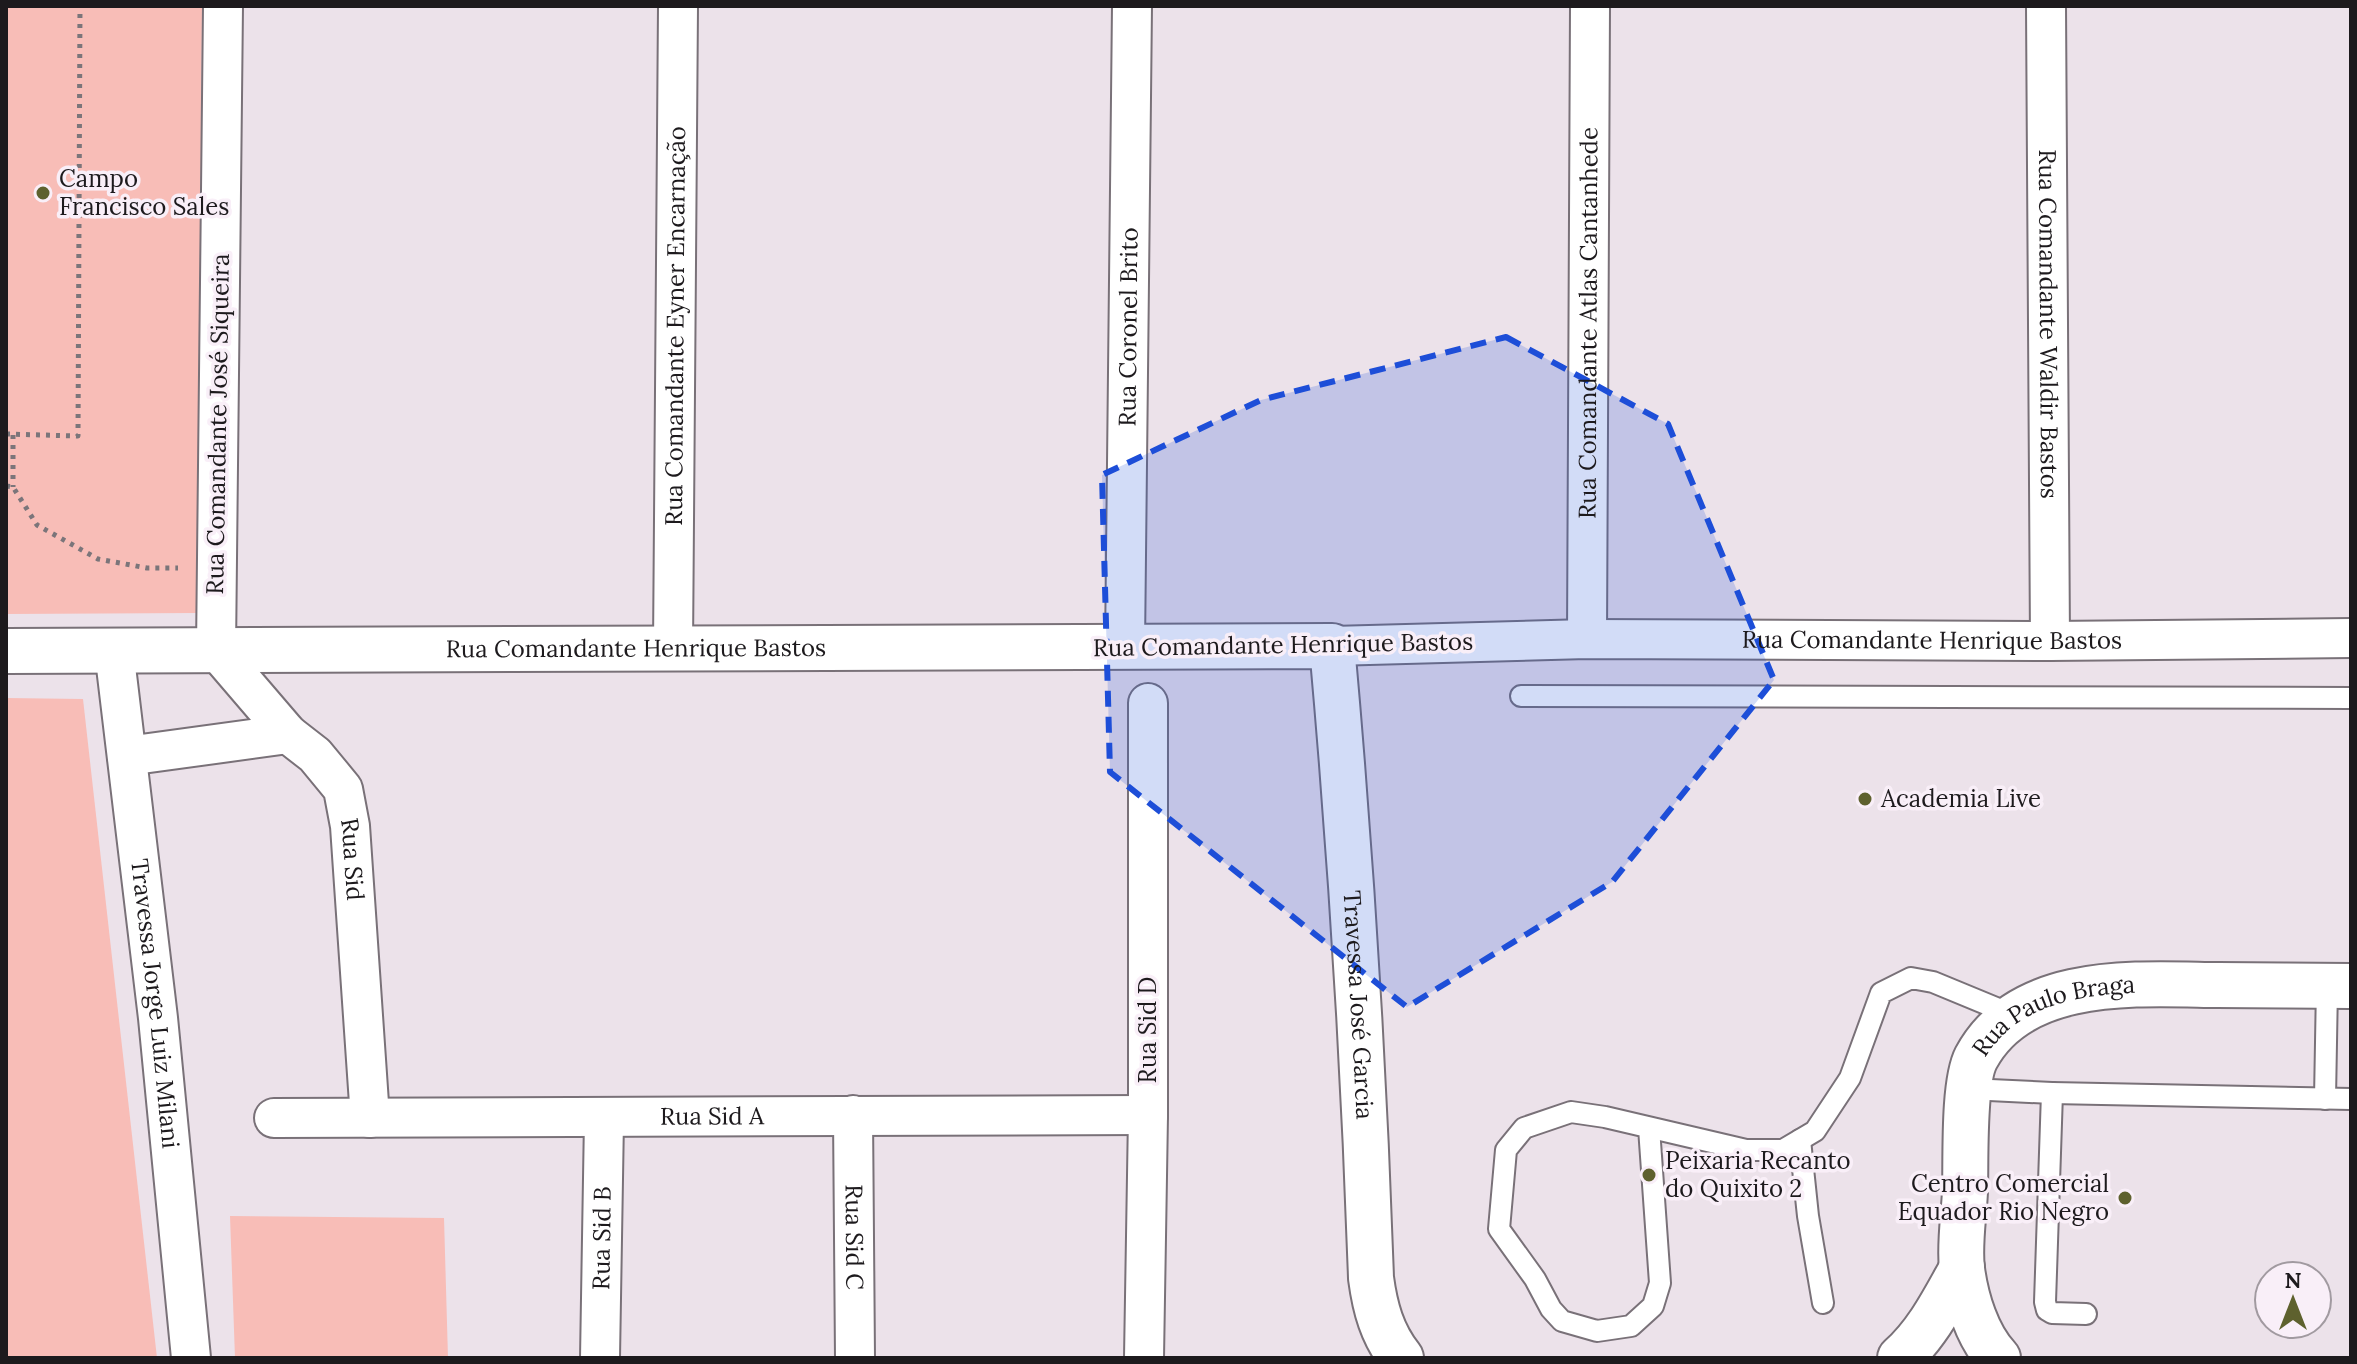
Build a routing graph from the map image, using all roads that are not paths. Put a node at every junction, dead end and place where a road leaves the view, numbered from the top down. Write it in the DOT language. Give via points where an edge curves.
graph roads {
  1 [pos="223,6"];
  2 [pos="678,6"];
  3 [pos="1132,6"];
  4 [pos="1590,6"];
  5 [pos="2046,6"];
  6 [pos="2351,638"];
  7 [pos="1587,639"];
  8 [pos="2050,641"];
  9 [pos="1332,646"];
  10 [pos="1125,647"];
  11 [pos="673,648"];
  12 [pos="114,650"];
  13 [pos="216,650"];
  14 [pos="6,651"];
  15 [pos="1521,696"];
  16 [pos="2351,698"];
  17 [pos="1148,703"];
  18 [pos="288,734"];
  19 [pos="127,756"];
  20 [pos="2339,986"];
  21 [pos="2013,1015"];
  22 [pos="1969,1089"];
  23 [pos="2052,1093"];
  24 [pos="2325,1099"];
  25 [pos="2351,1099"];
  26 [pos="853,1115"];
  27 [pos="1148,1115"];
  28 [pos="274,1118"];
  29 [pos="370,1118"];
  30 [pos="604,1119"];
  31 [pos="1649,1128"];
  32 [pos="1800,1140"];
  33 [pos="1962,1268"];
  34 [pos="1823,1303"];
  35 [pos="2086,1314"];
  36 [pos="191,1358"];
  37 [pos="600,1358"];
  38 [pos="855,1358"];
  39 [pos="1144,1358"];
  40 [pos="1401,1358"];
  41 [pos="1900,1358"];
  42 [pos="1998,1358"];
  1 -- 13 [label="street, Rua Comandante José Siqueira"];
  2 -- 11 [label="street, Rua Comandante Eyner Encarnação"];
  3 -- 10 [label="street, Rua Coronel Brito"];
  4 -- 7 [label="street, Rua Comandante Atlas Cantanhede"];
  5 -- 8 [label="street, Rua Comandante Waldir Bastos"];
  6 -- 8 [label="street, Rua Comandante Henrique Bastos"];
  7 -- 8 [label="street, Rua Comandante Henrique Bastos"];
  7 -- 9 [label="street, Rua Comandante Henrique Bastos"];
  9 -- 10 [label="street, Rua Comandante Henrique Bastos"];
  9 -- 40 [label="street, Travessa José Garcia" via="1359,995 1371,1278 1376,1314"];
  10 -- 11 [label="street, Rua Comandante Henrique Bastos"];
  11 -- 13 [label="street, Rua Comandante Henrique Bastos"];
  12 -- 13 [label="street, Rua Comandante Henrique Bastos"];
  12 -- 14 [label="street, Rua Comandante Henrique Bastos"];
  12 -- 19 [label="street, Travessa Jorge Luiz Milani"];
  13 -- 18 [label="street, Rua Sid"];
  15 -- 16 [label="lane"];
  17 -- 27 [label="street, Rua Sid D"];
  18 -- 19 [label="street"];
  18 -- 29 [label="street, Rua Sid" via="315,755 343,789"];
  19 -- 36 [label="street, Travessa Jorge Luiz Milani"];
  20 -- 21 [label="street, Rua Paulo Braga" via="2125,985 2058,996"];
  20 -- 24 [label="lane"];
  21 -- 22 [label="street, Rua Paulo Braga" via="1975,1059"];
  21 -- 32 [label="lane" via="1911,978 1881,993 1850,1078 1815,1131"];
  22 -- 23 [label="lane"];
  22 -- 33 [label="street, Rua Paulo Braga"];
  23 -- 24 [label="lane"];
  23 -- 35 [label="lane" via="2045,1302 2052,1313"];
  24 -- 25 [label="lane"];
  26 -- 27 [label="street, Rua Sid A"];
  26 -- 30 [label="street, Rua Sid A"];
  26 -- 38 [label="street, Rua Sid C"];
  27 -- 39 [label="street, Rua Sid D"];
  28 -- 29 [label="street, Rua Sid A"];
  29 -- 30 [label="street, Rua Sid A"];
  30 -- 37 [label="street, Rua Sid B"];
  31 -- 31 [label="lane" via="1571,1112 1524,1128 1506,1150 1499,1229 1562,1321 1597,1331 1631,1326 1653,1306 1660,1283"];
  31 -- 32 [label="lane" via="1746,1150 1783,1150"];
  32 -- 34 [label="lane"];
  33 -- 41 [label="street, Rua Paulo Braga" via="1931,1324"];
  33 -- 42 [label="street, Rua Paulo Braga" via="1974,1317"];
}
